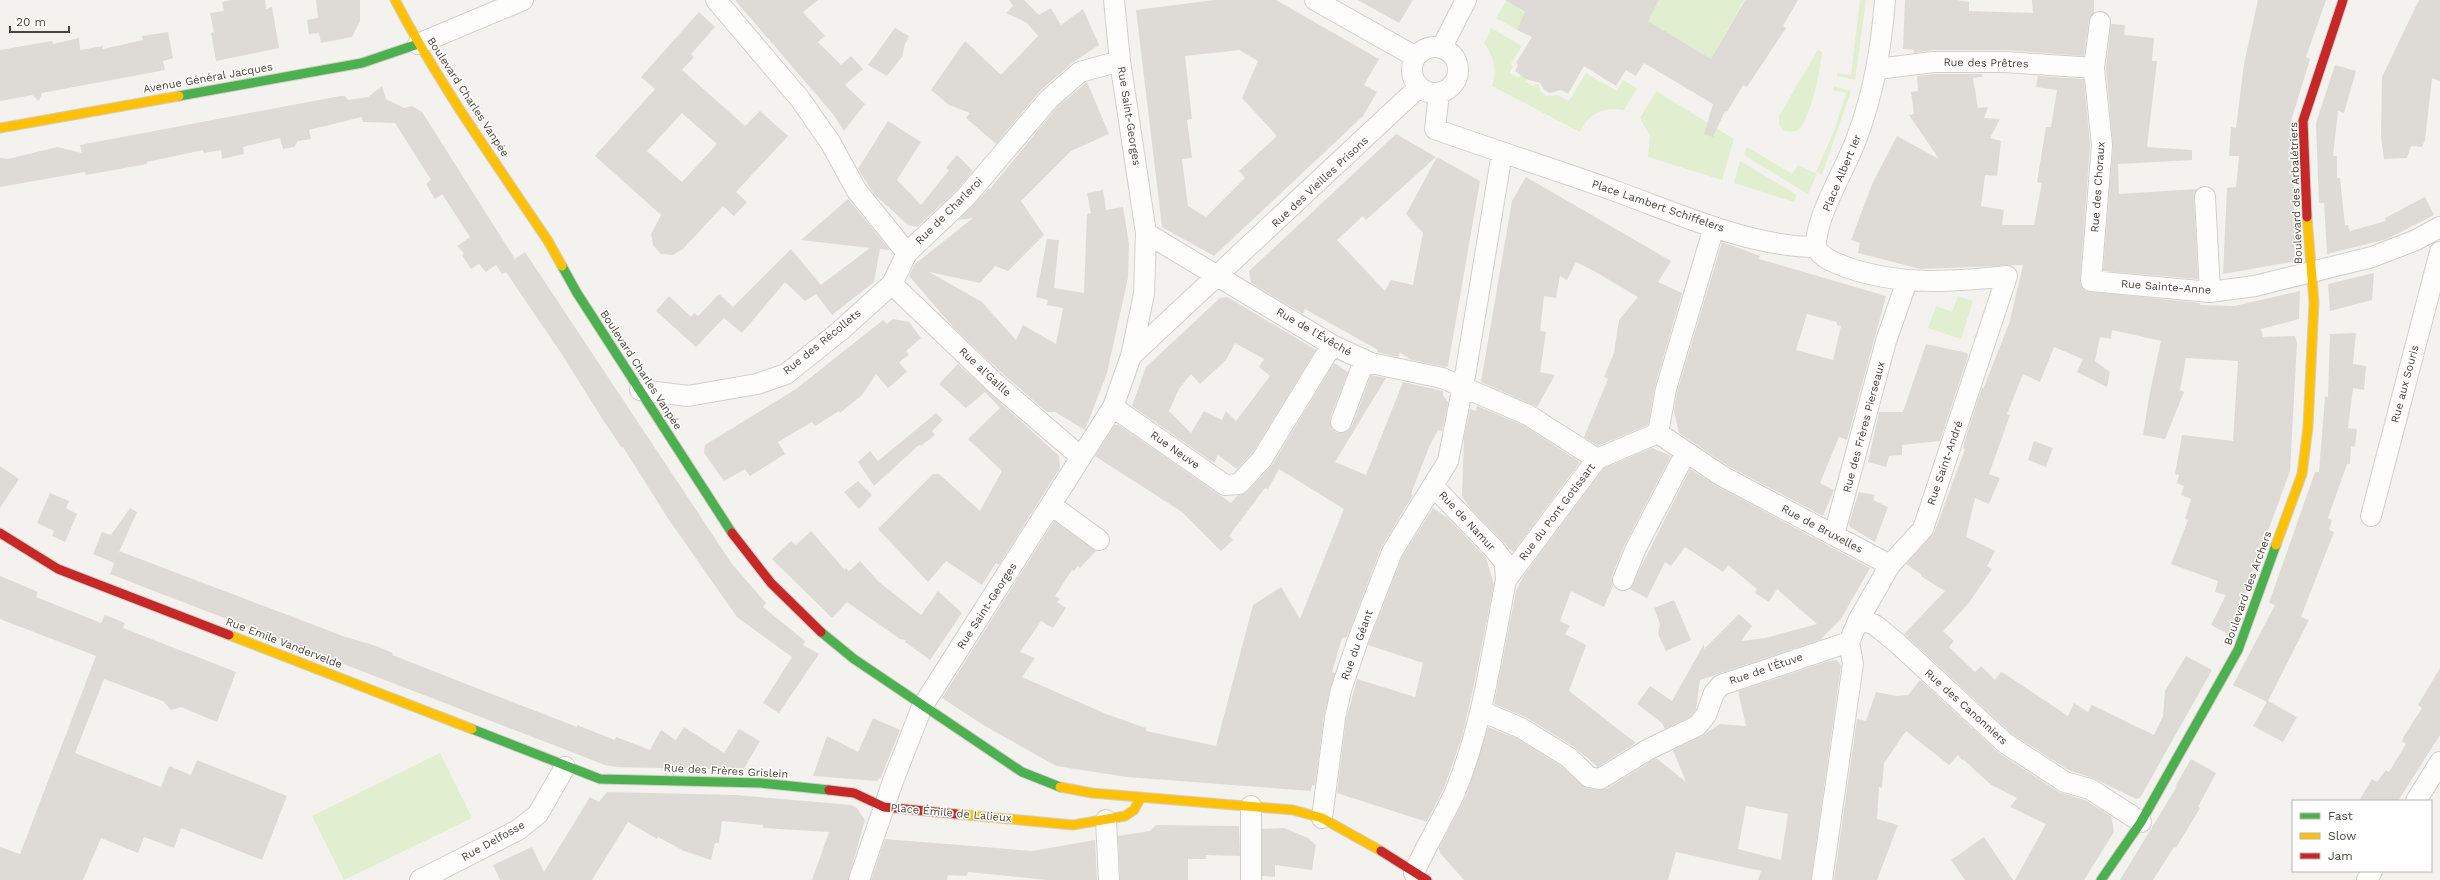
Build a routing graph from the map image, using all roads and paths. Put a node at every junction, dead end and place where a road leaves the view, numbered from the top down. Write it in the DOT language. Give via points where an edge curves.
graph roads {
  1 [pos="395,0"];
  2 [pos="523,0"];
  3 [pos="716,0"];
  4 [pos="1114,0"];
  5 [pos="1316,0"];
  6 [pos="1466,0"];
  7 [pos="1885,0"];
  8 [pos="2343,0"];
  9 [pos="2100,22"];
  10 [pos="418,44"];
  11 [pos="1442,47"];
  12 [pos="1416,57"];
  13 [pos="1120,61"];
  14 [pos="2094,68"];
  15 [pos="1878,69"];
  16 [pos="1419,87"];
  17 [pos="1439,92"];
  18 [pos="0,128"];
  19 [pos="1502,153"];
  20 [pos="2205,198"];
  21 [pos="1714,227"];
  22 [pos="2438,232"];
  23 [pos="1146,233"];
  24 [pos="1816,248"];
  25 [pos="2440,252"];
  26 [pos="907,253"];
  27 [pos="2310,271"];
  28 [pos="1218,275"];
  29 [pos="1907,281"];
  30 [pos="2092,281"];
  31 [pos="892,284"];
  32 [pos="2210,292"];
  33 [pos="1332,345"];
  34 [pos="1131,356"];
  35 [pos="1364,361"];
  36 [pos="1462,387"];
  37 [pos="640,390"];
  38 [pos="1113,407"];
  39 [pos="1341,422"];
  40 [pos="1658,432"];
  41 [pos="1686,452"];
  42 [pos="1081,457"];
  43 [pos="1597,459"];
  44 [pos="1433,486"];
  45 [pos="1051,505"];
  46 [pos="2371,516"];
  47 [pos="0,533"];
  48 [pos="1834,535"];
  49 [pos="1099,540"];
  50 [pos="1890,566"];
  51 [pos="1506,580"];
  52 [pos="1623,580"];
  53 [pos="1860,619"];
  54 [pos="1849,642"];
  55 [pos="922,707"];
  56 [pos="1481,711"];
  57 [pos="2440,762"];
  58 [pos="565,768"];
  59 [pos="1141,797"];
  60 [pos="2417,800"];
  61 [pos="1251,806"];
  62 [pos="884,807"];
  63 [pos="1322,818"];
  64 [pos="1106,820"];
  65 [pos="2141,822"];
  66 [pos="1417,878"];
  67 [pos="420,880"];
  68 [pos="859,880"];
  69 [pos="1109,880"];
  70 [pos="1251,880"];
  71 [pos="1822,880"];
  72 [pos="2101,880"];
  1 -- 10 [label="main road, Boulevard Charles Vanpée"];
  2 -- 10 [label="street"];
  3 -- 26 [label="street, Rue de Charleroi" via="800,99 830,142 857,191"];
  4 -- 13 [label="street, Rue Saint-Georges"];
  5 -- 12 [label="street"];
  6 -- 11 [label="street"];
  7 -- 15 [label="street, Place Albert Ier"];
  8 -- 27 [label="main road, Boulevard des Arbalétriers" via="2303,121"];
  9 -- 14 [label="street, Rue des Choraux"];
  10 -- 18 [label="main road, Avenue Général Jacques" via="362,63"];
  10 -- 37 [label="main road, Boulevard Charles Vanpée" via="544,235 577,293"];
  11 -- 12 [label="street" via="1427,48"];
  11 -- 17 [label="street" via="1454,56 1458,71 1452,85"];
  12 -- 16 [label="street" via="1412,72"];
  13 -- 23 [label="street, Rue Saint-Georges"];
  13 -- 26 [label="street, Rue de Charleroi" via="1080,72 1049,99 965,198"];
  14 -- 15 [label="street, Rue des Prêtres" via="2006,62 1933,62"];
  14 -- 30 [label="street, Rue des Choraux" via="2102,145"];
  15 -- 24 [label="street, Place Albert Ier" via="1856,142 1823,217"];
  16 -- 17 [label="street" via="1428,92"];
  16 -- 28 [label="street, Rue des Vieilles Prisons" via="1389,118"];
  17 -- 19 [label="street, Place Lambert Schiffelers" via="1435,129"];
  19 -- 21 [label="street, Place Lambert Schiffelers"];
  19 -- 36 [label="street, Rue de Namur"];
  20 -- 32 [label="street"];
  21 -- 24 [label="street, Place Lambert Schiffelers" via="1793,247"];
  21 -- 40 [label="street" via="1666,389"];
  22 -- 27 [label="street, Rue Sainte-Anne" via="2390,251 2343,265"];
  23 -- 28 [label="street"];
  23 -- 34 [label="street, Rue Saint-Georges" via="1144,294"];
  24 -- 29 [label="street" via="1826,259 1848,267 1876,277"];
  25 -- 46 [label="street, Rue aux Souris"];
  26 -- 31 [label="street, Rue des Récollets"];
  27 -- 32 [label="street, Rue Sainte-Anne" via="2255,286"];
  27 -- 65 [label="main road, Boulevard des Archers" via="2314,302 2308,427 2302,474 2238,650"];
  28 -- 33 [label="street, Rue de l'Évêché"];
  28 -- 34 [label="street, Rue Saint-Georges"];
  29 -- 48 [label="street, Rue des Frères Pierseaux"];
  29 -- 50 [label="street, Rue Saint-André" via="1957,282 2007,276 1923,529"];
  30 -- 32 [label="street, Rue Sainte-Anne"];
  31 -- 37 [label="street, Rue des Récollets" via="840,331 786,374 757,384 688,396"];
  31 -- 42 [label="street, Rue al'Gaille" via="996,384"];
  33 -- 35 [label="street, Rue de l'Évêché"];
  33 -- 38 [label="street, Rue Neuve" via="1262,459 1239,484 1226,485"];
  34 -- 38 [label="street, Rue Saint-Georges"];
  35 -- 36 [label="street, Rue de l'Évêché" via="1442,378"];
  35 -- 39 [label="street"];
  36 -- 43 [label="street, Rue de l'Évêché" via="1528,415"];
  36 -- 44 [label="street, Rue de Namur" via="1448,461"];
  37 -- 55 [label="main road, Boulevard Charles Vanpée" via="740,545 771,583 810,623 854,659"];
  38 -- 42 [label="street, Rue Saint-Georges"];
  40 -- 41 [label="street, Rue de Bruxelles"];
  40 -- 43 [label="street, Rue du Pont Gotissart"];
  41 -- 48 [label="street, Rue de Bruxelles" via="1722,476"];
  41 -- 52 [label="street" via="1636,548"];
  42 -- 45 [label="street, Rue Saint-Georges"];
  43 -- 51 [label="street, Rue du Pont Gotissart"];
  44 -- 51 [label="street, Rue de Namur" via="1496,550 1505,563"];
  44 -- 63 [label="street, Rue du Géant" via="1392,552 1359,636 1341,690 1335,718"];
  45 -- 49 [label="street"];
  45 -- 55 [label="street, Rue Saint-Georges"];
  47 -- 58 [label="main road, Rue Emile Vandervelde" via="44,561 84,579 444,718"];
  48 -- 50 [label="street, Rue de Bruxelles"];
  50 -- 53 [label="street"];
  51 -- 56 [label="street, Rue de Namur"];
  53 -- 54 [label="street"];
  53 -- 65 [label="street, Rue des Canonniers" via="1875,625 2005,743 2065,782 2090,789"];
  54 -- 56 [label="street, Rue de l'Étuve" via="1721,685 1714,693 1706,716 1697,726 1649,749 1600,779 1589,777 1568,758 1521,728"];
  54 -- 71 [label="street" via="1852,664"];
  55 -- 59 [label="main road" via="1022,772 1057,787"];
  55 -- 62 [label="street, Place Émile de Lalieux"];
  56 -- 66 [label="street, Rue de Namur" via="1454,792"];
  57 -- 60 [label="street"];
  58 -- 62 [label="main road, Rue des Frères Grislein" via="600,779 761,783 854,793"];
  58 -- 67 [label="street, Rue Delfosse" via="538,814 518,830"];
  59 -- 61 [label="main road"];
  59 -- 64 [label="main road, Place Émile de Lalieux" via="1134,810 1125,816"];
  61 -- 63 [label="main road" via="1293,810"];
  61 -- 70 [label="street"];
  62 -- 64 [label="main road, Place Émile de Lalieux" via="1073,825"];
  62 -- 68 [label="street"];
  63 -- 66 [label="main road" via="1386,854"];
  64 -- 69 [label="street"];
  65 -- 72 [label="main road, Boulevard des Archers"];
}
